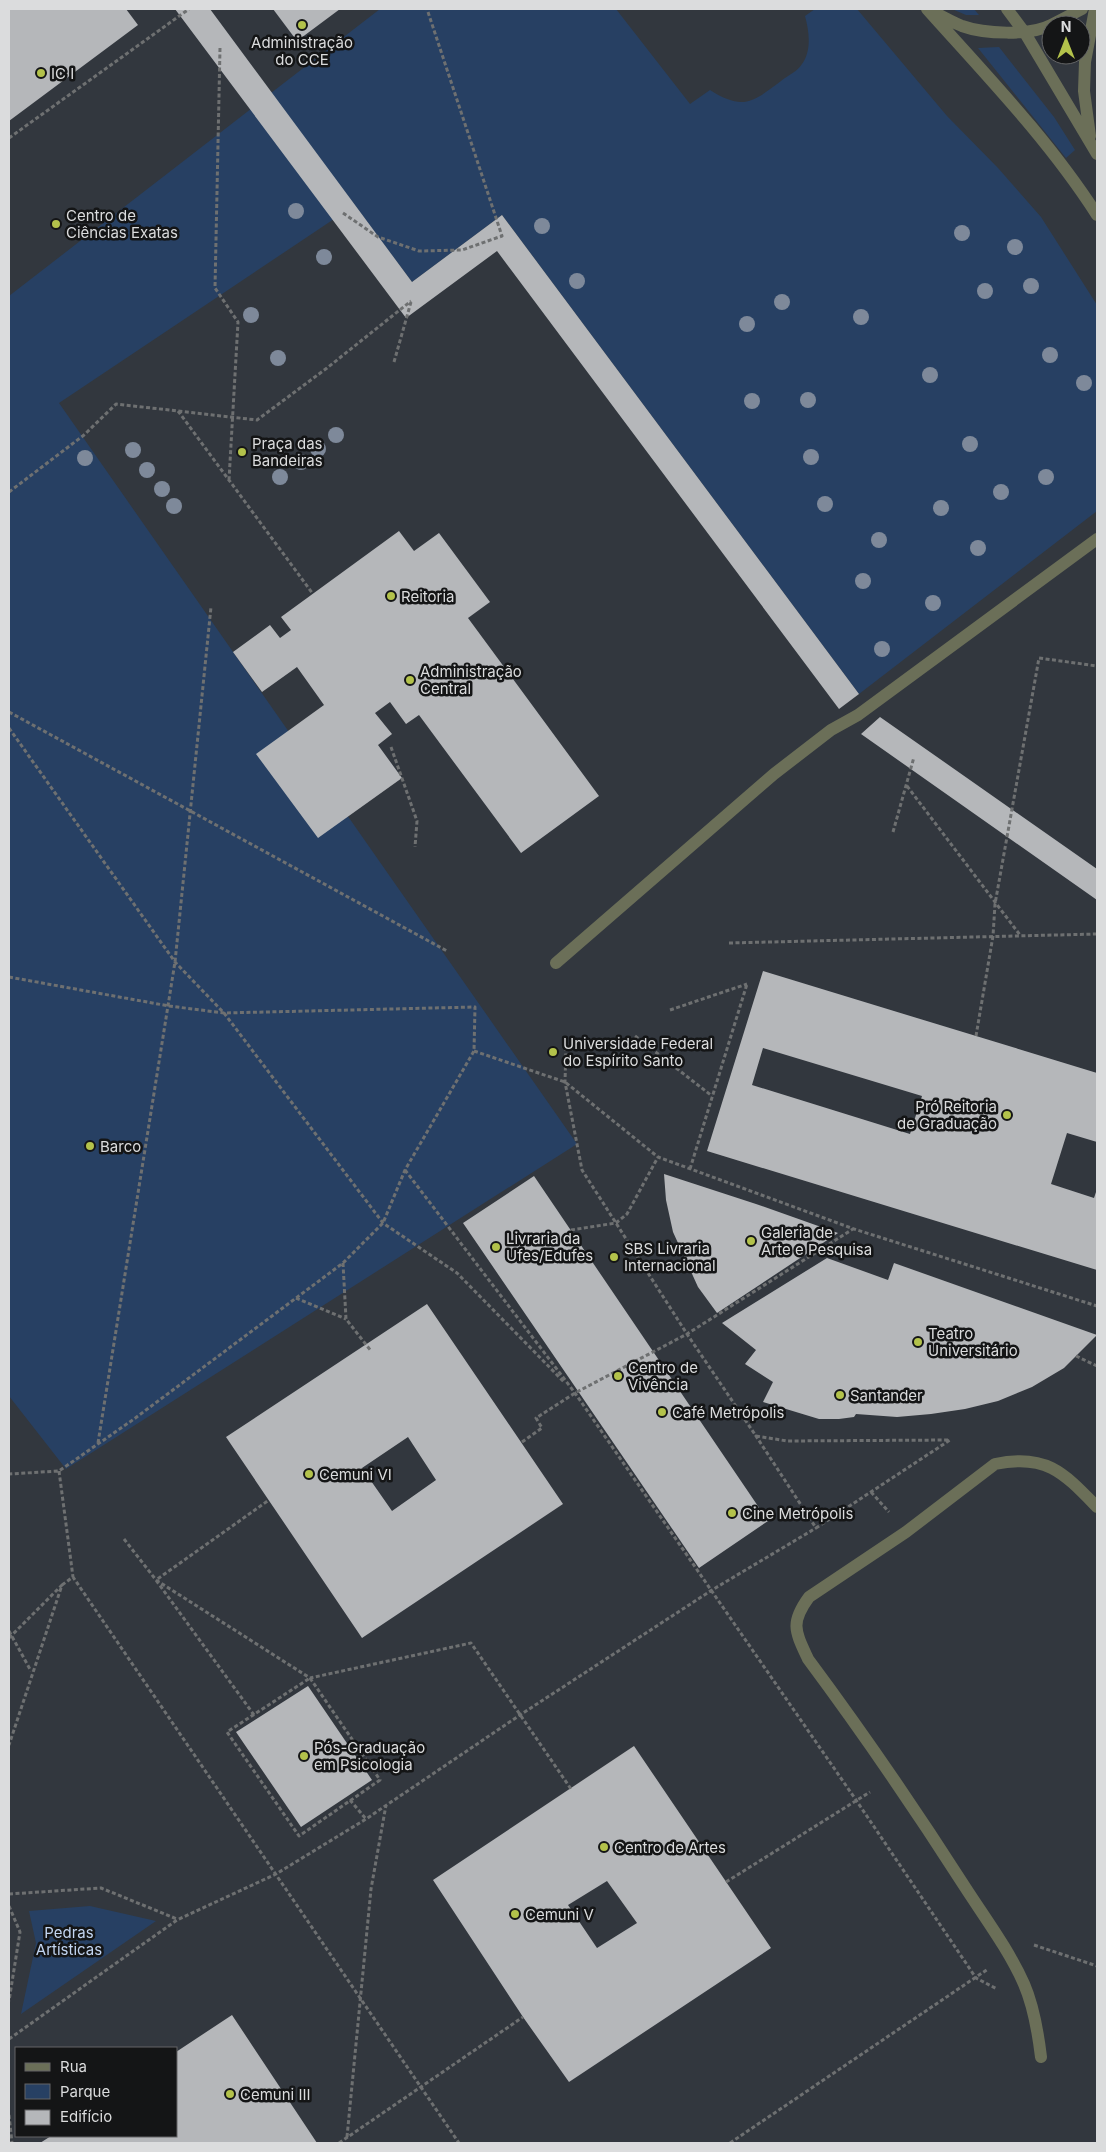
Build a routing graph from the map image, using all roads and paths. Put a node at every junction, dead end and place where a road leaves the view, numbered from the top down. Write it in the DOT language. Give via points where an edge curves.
graph roads {
  1 [pos="189,9"];
  2 [pos="427,9"];
  3 [pos="927,9"];
  4 [pos="1007,9"];
  5 [pos="1082,9"];
  6 [pos="1095,9"];
  7 [pos="1070,15"];
  8 [pos="1041,28"];
  9 [pos="1025,33"];
  10 [pos="220,48"];
  11 [pos="9,138"];
  12 [pos="1091,141"];
  13 [pos="1097,154"];
  14 [pos="343,213"];
  15 [pos="1097,215"];
  16 [pos="394,362"];
  17 [pos="178,411"];
  18 [pos="232,416"];
  19 [pos="229,480"];
  20 [pos="9,492"];
  21 [pos="1097,540"];
  22 [pos="313,594"];
  23 [pos="211,607"];
  24 [pos="1097,666"];
  25 [pos="9,712"];
  26 [pos="9,728"];
  27 [pos="391,747"];
  28 [pos="914,757"];
  29 [pos="907,786"];
  30 [pos="190,811"];
  31 [pos="893,832"];
  32 [pos="415,847"];
  33 [pos="995,904"];
  34 [pos="1020,935"];
  35 [pos="1097,935"];
  36 [pos="993,936"];
  37 [pos="729,943"];
  38 [pos="447,951"];
  39 [pos="175,962"];
  40 [pos="556,963"];
  41 [pos="9,978"];
  42 [pos="169,1006"];
  43 [pos="670,1010"];
  44 [pos="224,1013"];
  45 [pos="635,1036"];
  46 [pos="976,1036"];
  47 [pos="566,1047"];
  48 [pos="474,1050"];
  49 [pos="565,1082"];
  50 [pos="712,1096"];
  51 [pos="658,1157"];
  52 [pos="690,1169"];
  53 [pos="405,1170"];
  54 [pos="383,1223"];
  55 [pos="616,1223"];
  56 [pos="854,1229"];
  57 [pos="571,1230"];
  58 [pos="343,1262"];
  59 [pos="295,1298"];
  60 [pos="1097,1306"];
  61 [pos="346,1319"];
  62 [pos="688,1334"];
  63 [pos="371,1351"];
  64 [pos="1076,1356"];
  65 [pos="1097,1366"];
  66 [pos="575,1393"];
  67 [pos="756,1436"];
  68 [pos="522,1442"];
  69 [pos="98,1444"];
  70 [pos="58,1471"];
  71 [pos="9,1474"];
  72 [pos="269,1500"];
  73 [pos="1097,1507"];
  74 [pos="816,1528"];
  75 [pos="124,1539"];
  76 [pos="73,1577"];
  77 [pos="156,1580"];
  78 [pos="62,1585"];
  79 [pos="712,1590"];
  80 [pos="9,1631"];
  81 [pos="11,1637"];
  82 [pos="32,1672"];
  83 [pos="310,1678"];
  84 [pos="254,1714"];
  85 [pos="520,1714"];
  86 [pos="9,1745"];
  87 [pos="894,1779"];
  88 [pos="571,1789"];
  89 [pos="350,1800"];
  90 [pos="856,1800"];
  91 [pos="386,1805"];
  92 [pos="366,1819"];
  93 [pos="276,1874"];
  94 [pos="726,1882"];
  95 [pos="9,1894"];
  96 [pos="9,1906"];
  97 [pos="177,1920"];
  98 [pos="1008,1956"];
  99 [pos="1097,1966"];
  100 [pos="976,1978"];
  101 [pos="9,2001"];
  102 [pos="360,2001"];
  103 [pos="1032,2008"];
  104 [pos="523,2017"];
  105 [pos="9,2039"];
  106 [pos="1041,2057"];
  107 [pos="418,2087"];
  108 [pos="9,2115"];
  109 [pos="347,2137"];
  110 [pos="12,2143"];
  111 [pos="339,2143"];
  112 [pos="459,2143"];
  113 [pos="730,2143"];
  1 -- 11 [label="path"];
  2 -- 14 [label="path" via="502,236 462,250 418,251 378,237"];
  3 -- 9 [label="street" via="964,27"];
  3 -- 15 [label="street" via="1022,117"];
  4 -- 9 [label="street"];
  5 -- 7 [label="street"];
  6 -- 12 [label="street" via="1085,62 1084,91"];
  8 -- 9 [label="street"];
  9 -- 12 [label="street"];
  10 -- 18 [label="path" via="216,288 238,322"];
  12 -- 13 [label="street"];
  16 -- 18 [label="path" via="411,302 257,420"];
  17 -- 18 [label="path"];
  17 -- 19 [label="path"];
  17 -- 20 [label="path" via="116,404 84,435"];
  18 -- 19 [label="path"];
  19 -- 22 [label="path"];
  21 -- 40 [label="street" via="788,763"];
  23 -- 30 [label="path"];
  24 -- 33 [label="path" via="1039,658"];
  25 -- 30 [label="path"];
  26 -- 39 [label="path"];
  27 -- 32 [label="path" via="417,821"];
  28 -- 29 [label="path"];
  29 -- 31 [label="path"];
  29 -- 33 [label="path"];
  30 -- 38 [label="path"];
  30 -- 39 [label="path"];
  33 -- 34 [label="path"];
  33 -- 36 [label="path"];
  34 -- 35 [label="path"];
  34 -- 36 [label="path"];
  36 -- 37 [label="path"];
  36 -- 46 [label="path"];
  39 -- 42 [label="path"];
  39 -- 44 [label="path"];
  41 -- 42 [label="path"];
  42 -- 44 [label="path"];
  42 -- 69 [label="path"];
  43 -- 50 [label="path" via="747,984"];
  44 -- 48 [label="path" via="475,1007"];
  44 -- 54 [label="path"];
  45 -- 50 [label="path"];
  47 -- 49 [label="path"];
  48 -- 49 [label="path"];
  48 -- 53 [label="path"];
  49 -- 51 [label="path"];
  49 -- 55 [label="path" via="582,1170"];
  50 -- 52 [label="path"];
  51 -- 52 [label="path"];
  51 -- 55 [label="path" via="627,1214"];
  52 -- 56 [label="path"];
  53 -- 54 [label="path"];
  53 -- 66 [label="path"];
  54 -- 58 [label="path"];
  54 -- 66 [label="path" via="458,1273"];
  55 -- 57 [label="path"];
  55 -- 62 [label="path"];
  56 -- 60 [label="path"];
  56 -- 62 [label="path"];
  58 -- 59 [label="path"];
  58 -- 61 [label="path"];
  59 -- 61 [label="path"];
  59 -- 69 [label="path"];
  61 -- 63 [label="path"];
  62 -- 66 [label="path"];
  62 -- 67 [label="path"];
  64 -- 65 [label="path"];
  66 -- 68 [label="path" via="536,1418 542,1428"];
  66 -- 79 [label="path"];
  67 -- 74 [label="path"];
  67 -- 74 [label="path" via="787,1441 950,1440"];
  69 -- 70 [label="path"];
  70 -- 71 [label="path"];
  70 -- 76 [label="path"];
  72 -- 77 [label="path"];
  73 -- 87 [label="street" via="1074,1484 1036,1461 995,1464 906,1532 809,1597 795,1626 808,1659"];
  74 -- 79 [label="path"];
  75 -- 77 [label="path"];
  76 -- 78 [label="path"];
  76 -- 93 [label="path"];
  77 -- 83 [label="path"];
  77 -- 84 [label="path"];
  78 -- 81 [label="path"];
  78 -- 82 [label="path"];
  79 -- 85 [label="path"];
  79 -- 90 [label="path"];
  80 -- 81 [label="path"];
  81 -- 82 [label="path"];
  82 -- 86 [label="path"];
  83 -- 84 [label="path"];
  83 -- 85 [label="path" via="471,1643"];
  83 -- 89 [label="path" via="380,1780"];
  84 -- 89 [label="path" via="227,1732 299,1836"];
  85 -- 88 [label="path"];
  85 -- 91 [label="path"];
  87 -- 90 [label="path"];
  87 -- 98 [label="street"];
  89 -- 92 [label="path"];
  90 -- 94 [label="path"];
  90 -- 100 [label="path"];
  91 -- 92 [label="path"];
  91 -- 102 [label="path" via="371,1889"];
  92 -- 93 [label="path"];
  93 -- 97 [label="path"];
  93 -- 102 [label="path"];
  95 -- 97 [label="path" via="101,1888"];
  96 -- 101 [label="path" via="20,1932"];
  97 -- 105 [label="path"];
  98 -- 99 [label="path" via="1028,1943"];
  98 -- 100 [label="path"];
  98 -- 103 [label="street" via="1024,1984"];
  100 -- 103 [label="path"];
  100 -- 113 [label="path"];
  102 -- 107 [label="path"];
  102 -- 109 [label="path"];
  103 -- 106 [label="street"];
  104 -- 107 [label="path"];
  107 -- 109 [label="path"];
  107 -- 112 [label="path"];
  108 -- 110 [label="path"];
  109 -- 111 [label="path"];
}
